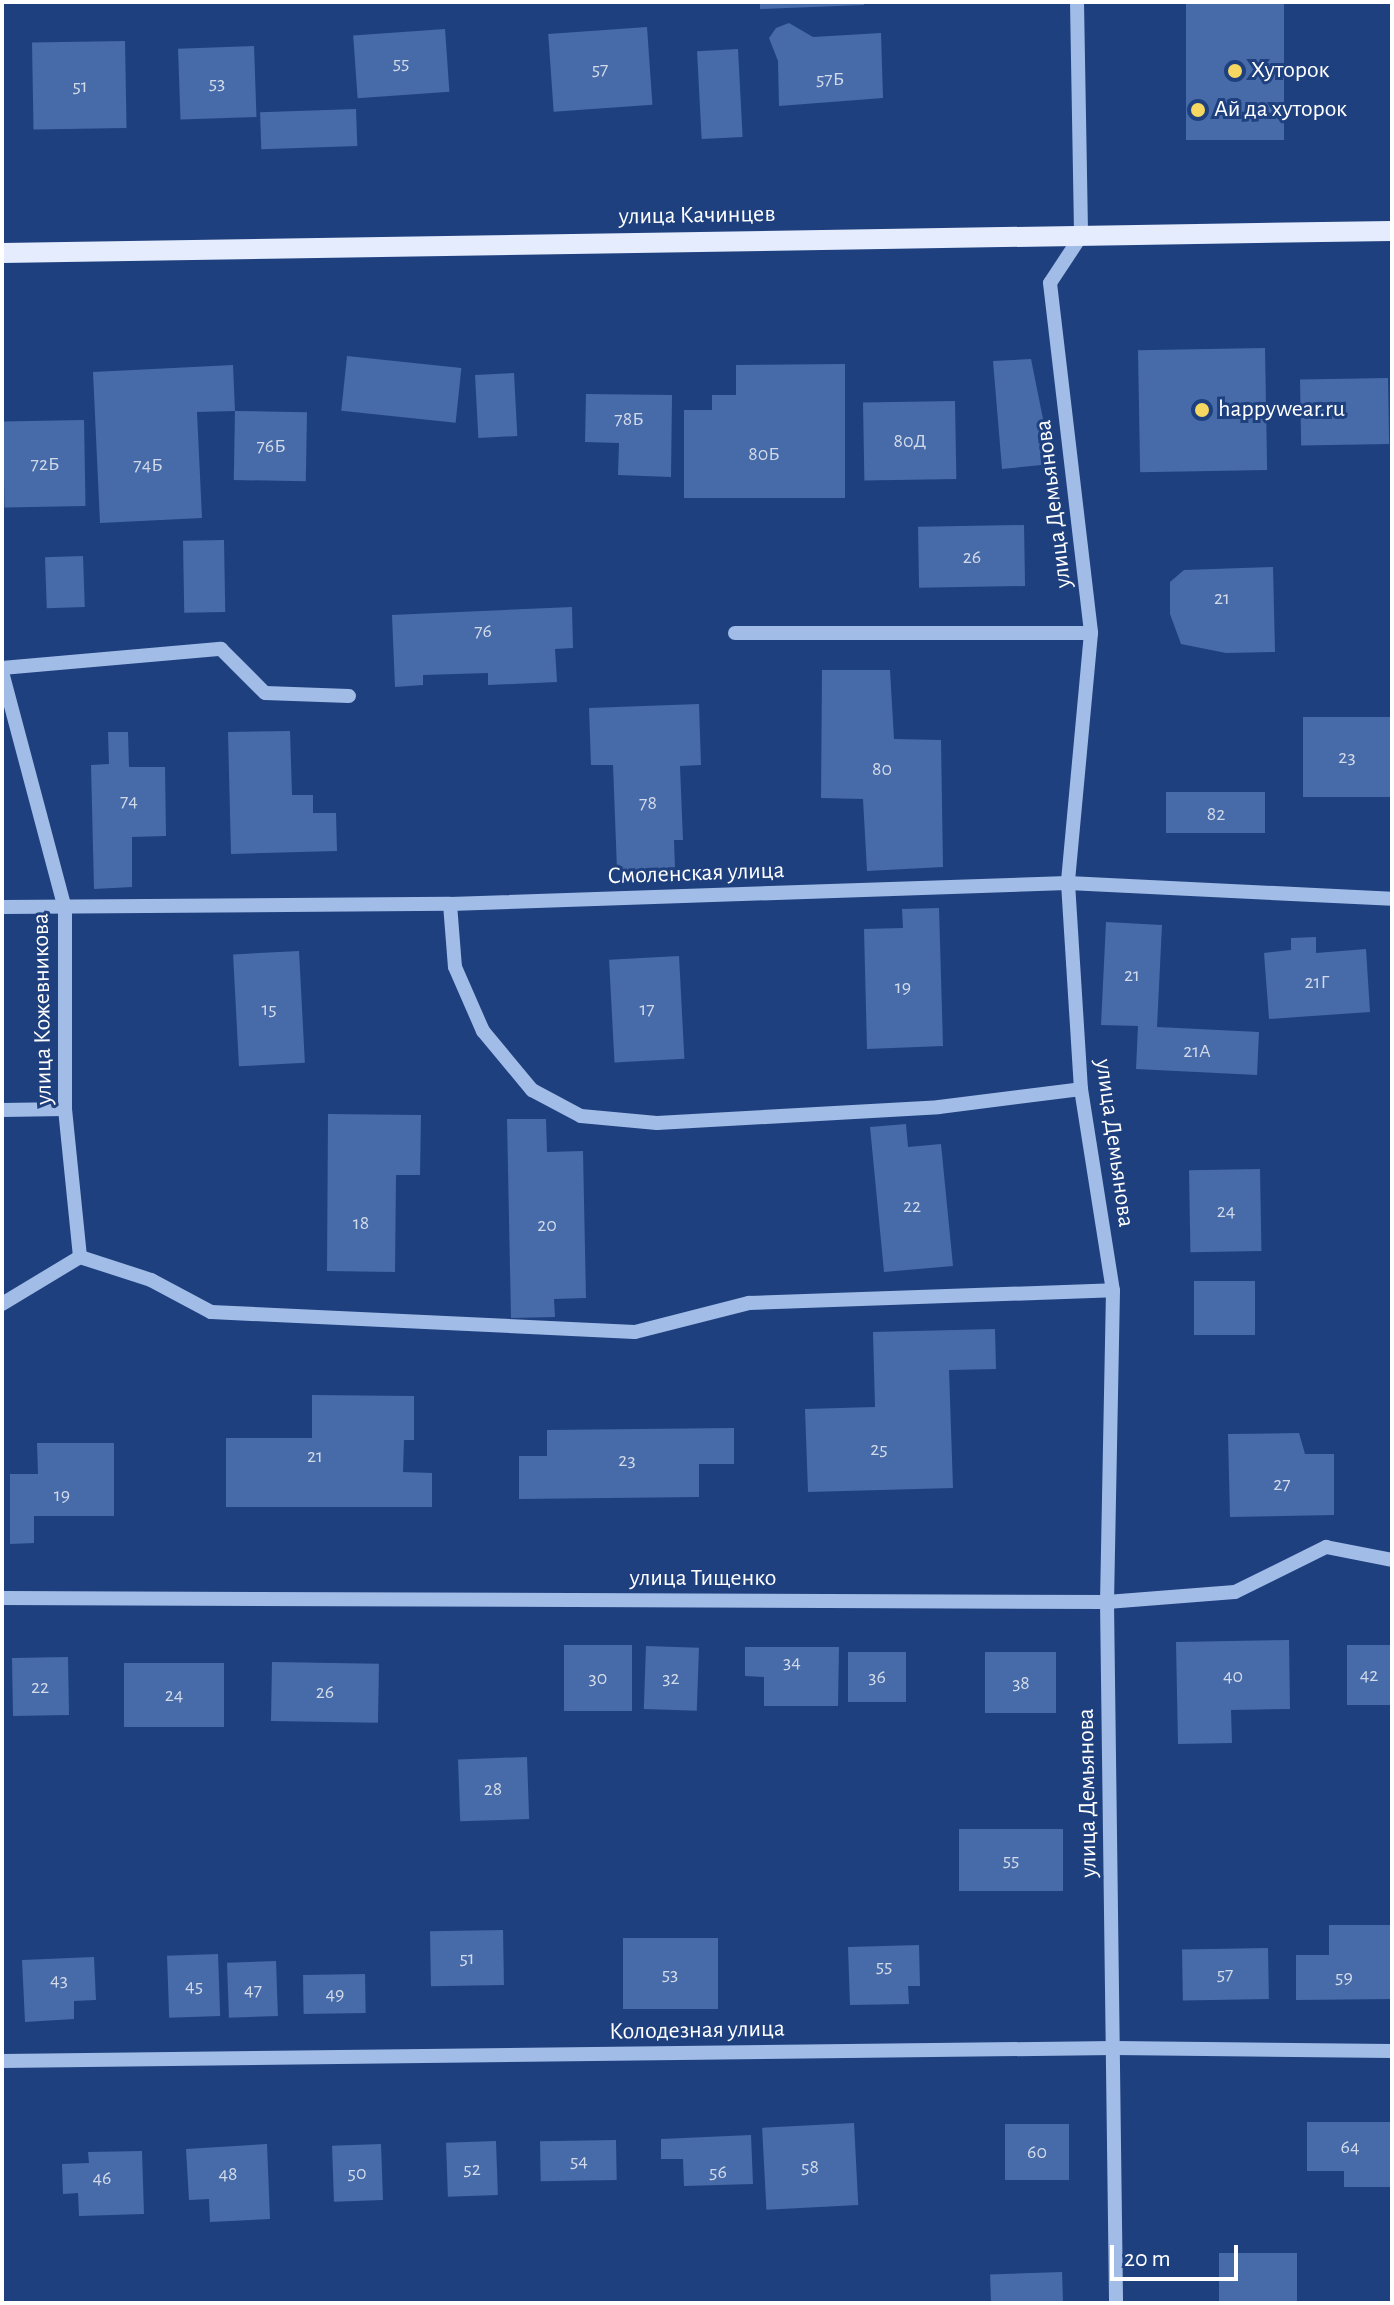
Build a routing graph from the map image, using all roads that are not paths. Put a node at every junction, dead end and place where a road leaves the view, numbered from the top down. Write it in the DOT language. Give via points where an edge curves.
graph roads {
  1 [pos="1077,2"];
  2 [pos="1392,231"];
  3 [pos="1081,236"];
  4 [pos="2,253"];
  5 [pos="735,633"];
  6 [pos="1091,633"];
  7 [pos="2,670"];
  8 [pos="349,696"];
  9 [pos="1068,883"];
  10 [pos="1392,899"];
  11 [pos="450,904"];
  12 [pos="2,907"];
  13 [pos="65,908"];
  14 [pos="1081,1089"];
  15 [pos="65,1109"];
  16 [pos="2,1110"];
  17 [pos="80,1257"];
  18 [pos="1113,1290"];
  19 [pos="2,1304"];
  20 [pos="1392,1560"];
  21 [pos="2,1598"];
  22 [pos="1107,1602"];
  23 [pos="1114,2048"];
  24 [pos="1392,2051"];
  25 [pos="2,2061"];
  26 [pos="1116,2303"];
  1 -- 3 [label="street"];
  2 -- 3 [label="main road, улица Качинцев"];
  3 -- 4 [label="main road, улица Качинцев"];
  3 -- 6 [label="street, улица Демьянова" via="1050,283"];
  5 -- 6 [label="street"];
  6 -- 9 [label="street, улица Демьянова"];
  7 -- 8 [label="street" via="221,649 265,693"];
  7 -- 13 [label="street, улица Кожевникова"];
  9 -- 10 [label="street, Смоленская улица"];
  9 -- 11 [label="street, Смоленская улица"];
  9 -- 14 [label="street, улица Демьянова"];
  11 -- 13 [label="street, Смоленская улица"];
  11 -- 14 [label="street" via="455,967 483,1031 532,1090 581,1116 688,1121 939,1107"];
  12 -- 13 [label="street, Смоленская улица"];
  13 -- 15 [label="street, улица Кожевникова"];
  14 -- 18 [label="street, улица Демьянова"];
  15 -- 16 [label="street"];
  15 -- 17 [label="street, улица Кожевникова"];
  17 -- 18 [label="street" via="151,1280 211,1312 635,1332 749,1303"];
  17 -- 19 [label="street"];
  18 -- 22 [label="street, улица Демьянова"];
  20 -- 22 [label="street, улица Тищенко" via="1326,1547 1235,1592"];
  21 -- 22 [label="street, улица Тищенко"];
  22 -- 23 [label="street, улица Демьянова"];
  23 -- 24 [label="street, Колодезная улица"];
  23 -- 25 [label="street, Колодезная улица"];
  23 -- 26 [label="street, улица Демьянова"];
}
